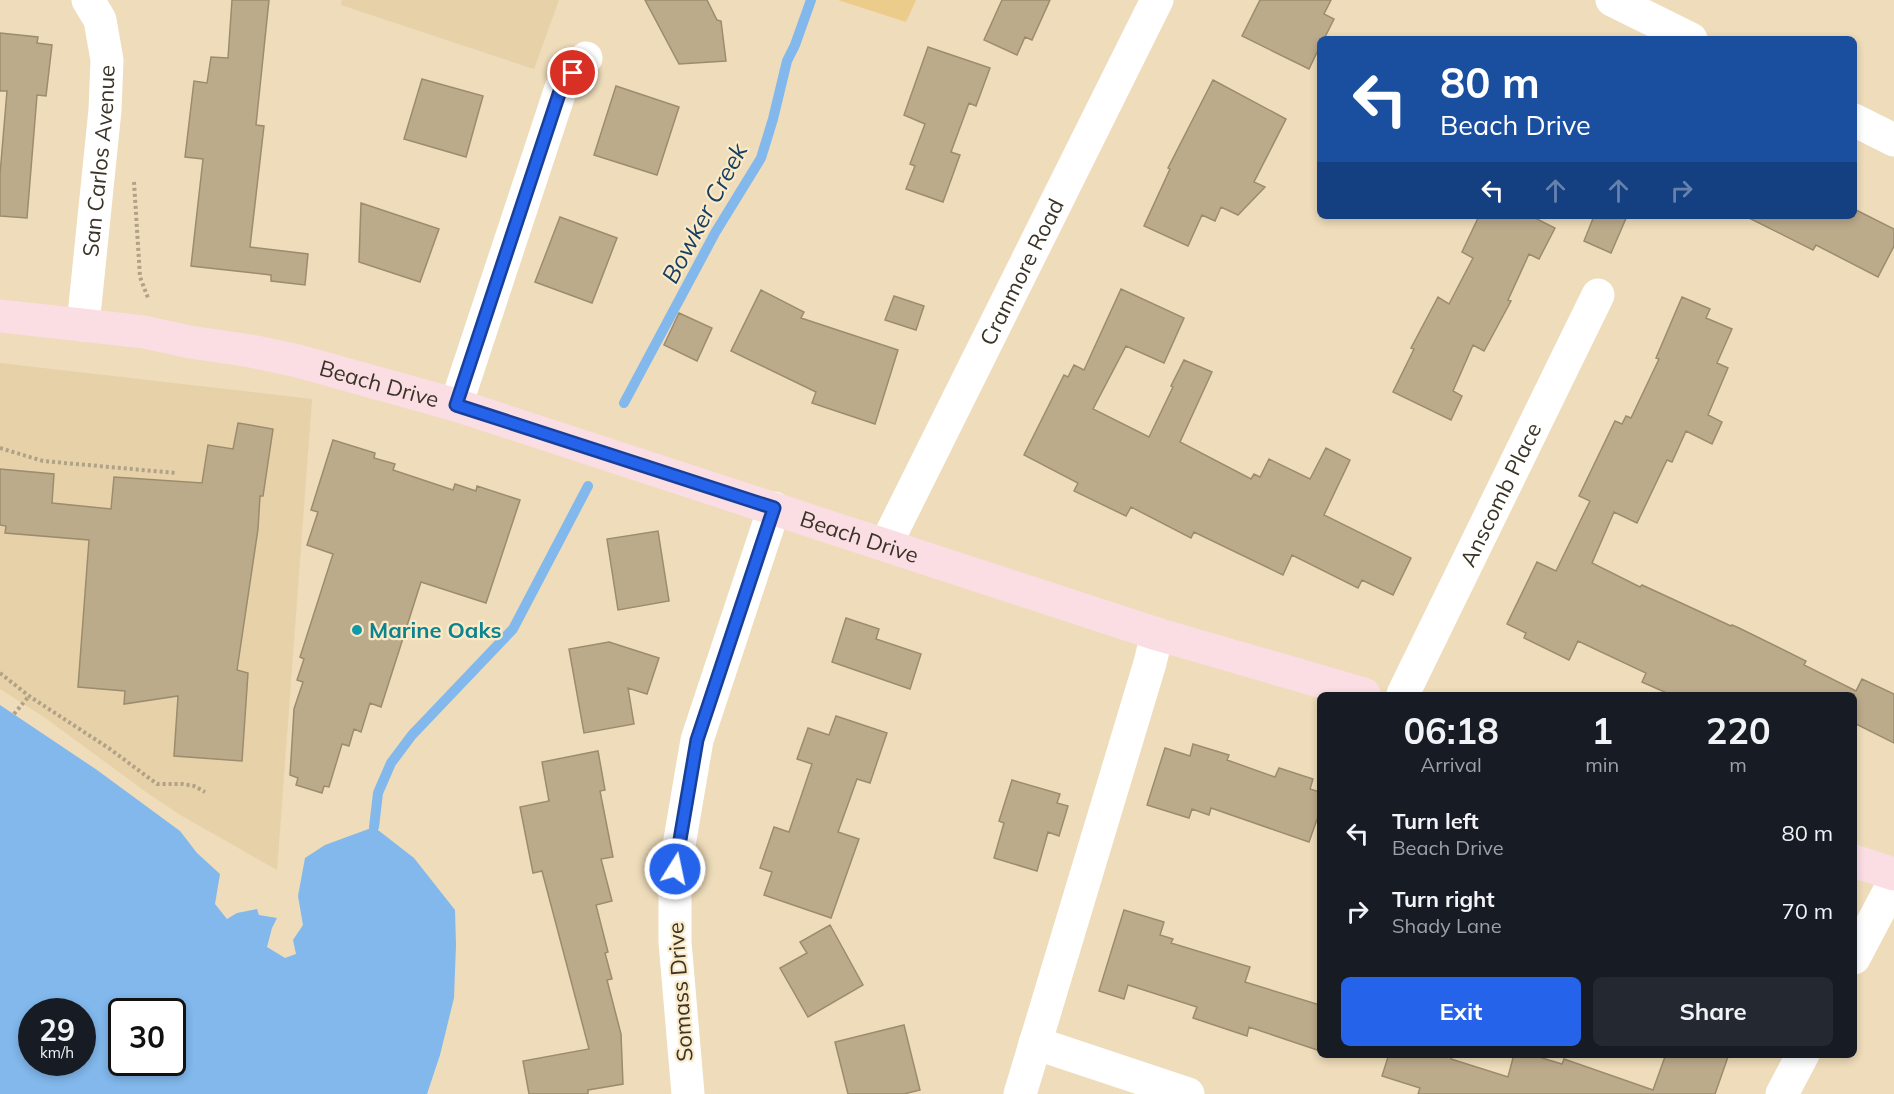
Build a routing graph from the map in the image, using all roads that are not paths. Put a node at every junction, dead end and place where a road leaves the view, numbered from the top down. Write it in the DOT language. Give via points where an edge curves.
graph roads {
  1 [pos="88,0"];
  2 [pos="1157,0"];
  3 [pos="1612,0"];
  4 [pos="1685,36"];
  5 [pos="585,58"];
  6 [pos="1857,122"];
  7 [pos="1894,140"];
  8 [pos="1598,295"];
  9 [pos="0,316"];
  10 [pos="83,325"];
  11 [pos="456,405"];
  12 [pos="774,508"];
  13 [pos="886,544"];
  14 [pos="1157,634"];
  15 [pos="1357,692"];
  16 [pos="1404,692"];
  17 [pos="1857,862"];
  18 [pos="1894,874"];
  19 [pos="1894,882"];
  20 [pos="1857,952"];
  21 [pos="1035,1043"];
  22 [pos="1801,1058"];
  23 [pos="688,1094"];
  24 [pos="1020,1094"];
  25 [pos="1188,1094"];
  26 [pos="1782,1094"];
  1 -- 10 [label="street, San Carlos Avenue" via="100,20 107,60"];
  2 -- 13 [label="street, Cranmore Road"];
  3 -- 4 [label="street"];
  5 -- 11 [label="street" via="561,88"];
  6 -- 7 [label="street"];
  8 -- 16 [label="street, Anscomb Place"];
  9 -- 10 [label="main road, Beach Drive"];
  10 -- 11 [label="main road, Beach Drive" via="144,332 298,361"];
  11 -- 12 [label="main road, Beach Drive"];
  12 -- 13 [label="main road, Beach Drive"];
  12 -- 23 [label="street, Somass Drive" via="697,740 675,869 675,942"];
  13 -- 14 [label="main road, Beach Drive"];
  14 -- 15 [label="main road, Beach Drive"];
  14 -- 21 [label="street"];
  17 -- 18 [label="main road"];
  19 -- 20 [label="street"];
  21 -- 24 [label="street"];
  21 -- 25 [label="street"];
  22 -- 26 [label="street"];
}
